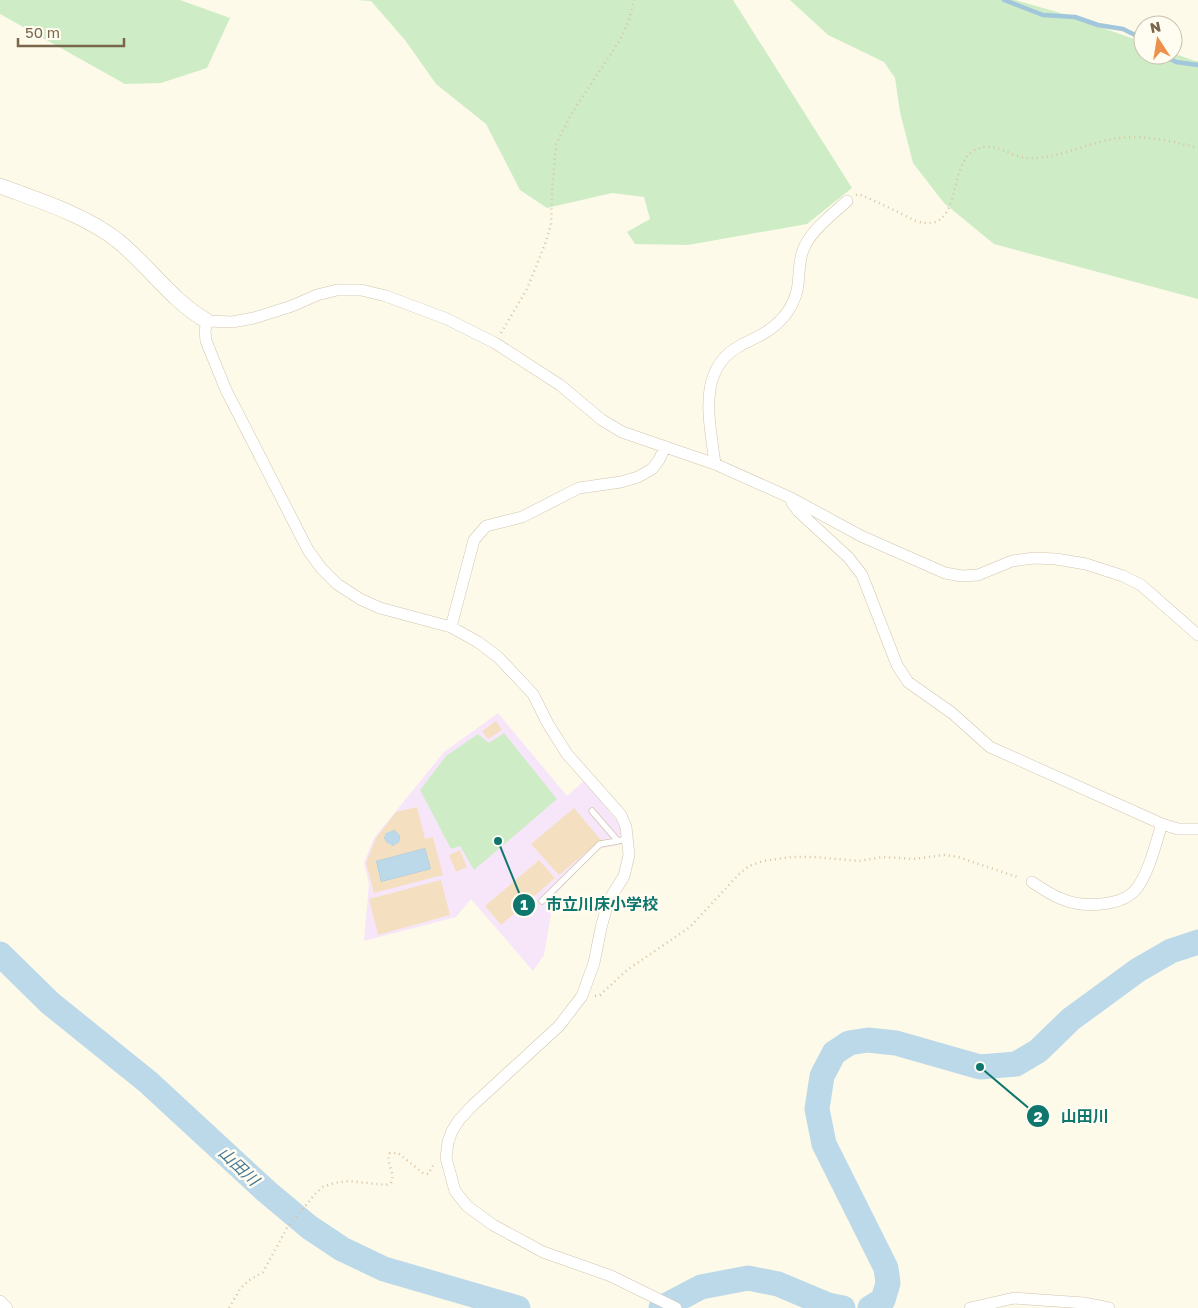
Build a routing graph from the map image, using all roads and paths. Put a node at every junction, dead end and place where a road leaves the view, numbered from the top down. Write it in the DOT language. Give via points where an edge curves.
graph roads {
  1 [pos="634,0"];
  2 [pos="1198,148"];
  3 [pos="0,186"];
  4 [pos="847,201"];
  5 [pos="207,321"];
  6 [pos="495,343"];
  7 [pos="665,447"];
  8 [pos="715,464"];
  9 [pos="791,498"];
  10 [pos="451,627"];
  11 [pos="1198,635"];
  12 [pos="592,811"];
  13 [pos="1162,824"];
  14 [pos="1198,829"];
  15 [pos="623,840"];
  16 [pos="1032,882"];
  17 [pos="542,901"];
  18 [pos="582,996"];
  19 [pos="446,1158"];
  20 [pos="0,1301"];
  21 [pos="7,1308"];
  22 [pos="229,1308"];
  23 [pos="676,1308"];
  24 [pos="970,1308"];
  25 [pos="1109,1308"];
  1 -- 6 [label="path" via="620,40 572,113 556,144 551,225 527,289"];
  2 -- 4 [label="path" via="1153,137 1118,138 1029,159 990,146 973,150 962,162 952,200 943,218 932,223 917,221 858,194"];
  3 -- 5 [label="street" via="89,222 139,259 192,313"];
  4 -- 8 [label="street" via="816,229 807,242 802,253 799,286 787,313 765,333 733,349 715,371 708,397"];
  5 -- 6 [label="street" via="232,322 254,318 317,294 361,290 447,319"];
  5 -- 10 [label="street" via="206,341 226,390 308,550 321,568 337,584 360,599 380,608"];
  6 -- 7 [label="street" via="560,385 602,420 622,432"];
  7 -- 8 [label="street"];
  7 -- 10 [label="street" via="652,469 638,477 579,488 522,517 486,526 474,540"];
  8 -- 9 [label="street"];
  9 -- 11 [label="street" via="861,536 945,573 978,574 1012,561 1056,558 1123,576 1141,585"];
  9 -- 13 [label="street" via="798,511 862,575 897,665 908,682 952,713 990,747"];
  10 -- 15 [label="street" via="498,657 533,694 567,754 621,815 626,827"];
  12 -- 15 [label="lane"];
  13 -- 14 [label="street"];
  13 -- 16 [label="street" via="1146,873 1136,889 1123,900 1082,904 1062,900"];
  15 -- 17 [label="lane" via="600,844"];
  15 -- 18 [label="street" via="629,855 624,876 608,902 594,963"];
  16 -- 18 [label="path" via="958,857 914,859 883,856 859,861 792,857 763,861 740,873 690,927 627,970 600,994"];
  18 -- 19 [label="street" via="559,1026 459,1120 448,1142"];
  19 -- 22 [label="path" via="436,1160 428,1174 424,1174 398,1153 390,1154 391,1183 348,1181 323,1187 291,1222 263,1272 240,1288"];
  19 -- 23 [label="street" via="455,1190 467,1206 493,1225 543,1252 611,1276"];
  20 -- 21 [label="street"];
  24 -- 25 [label="street" via="1014,1298"];
}
